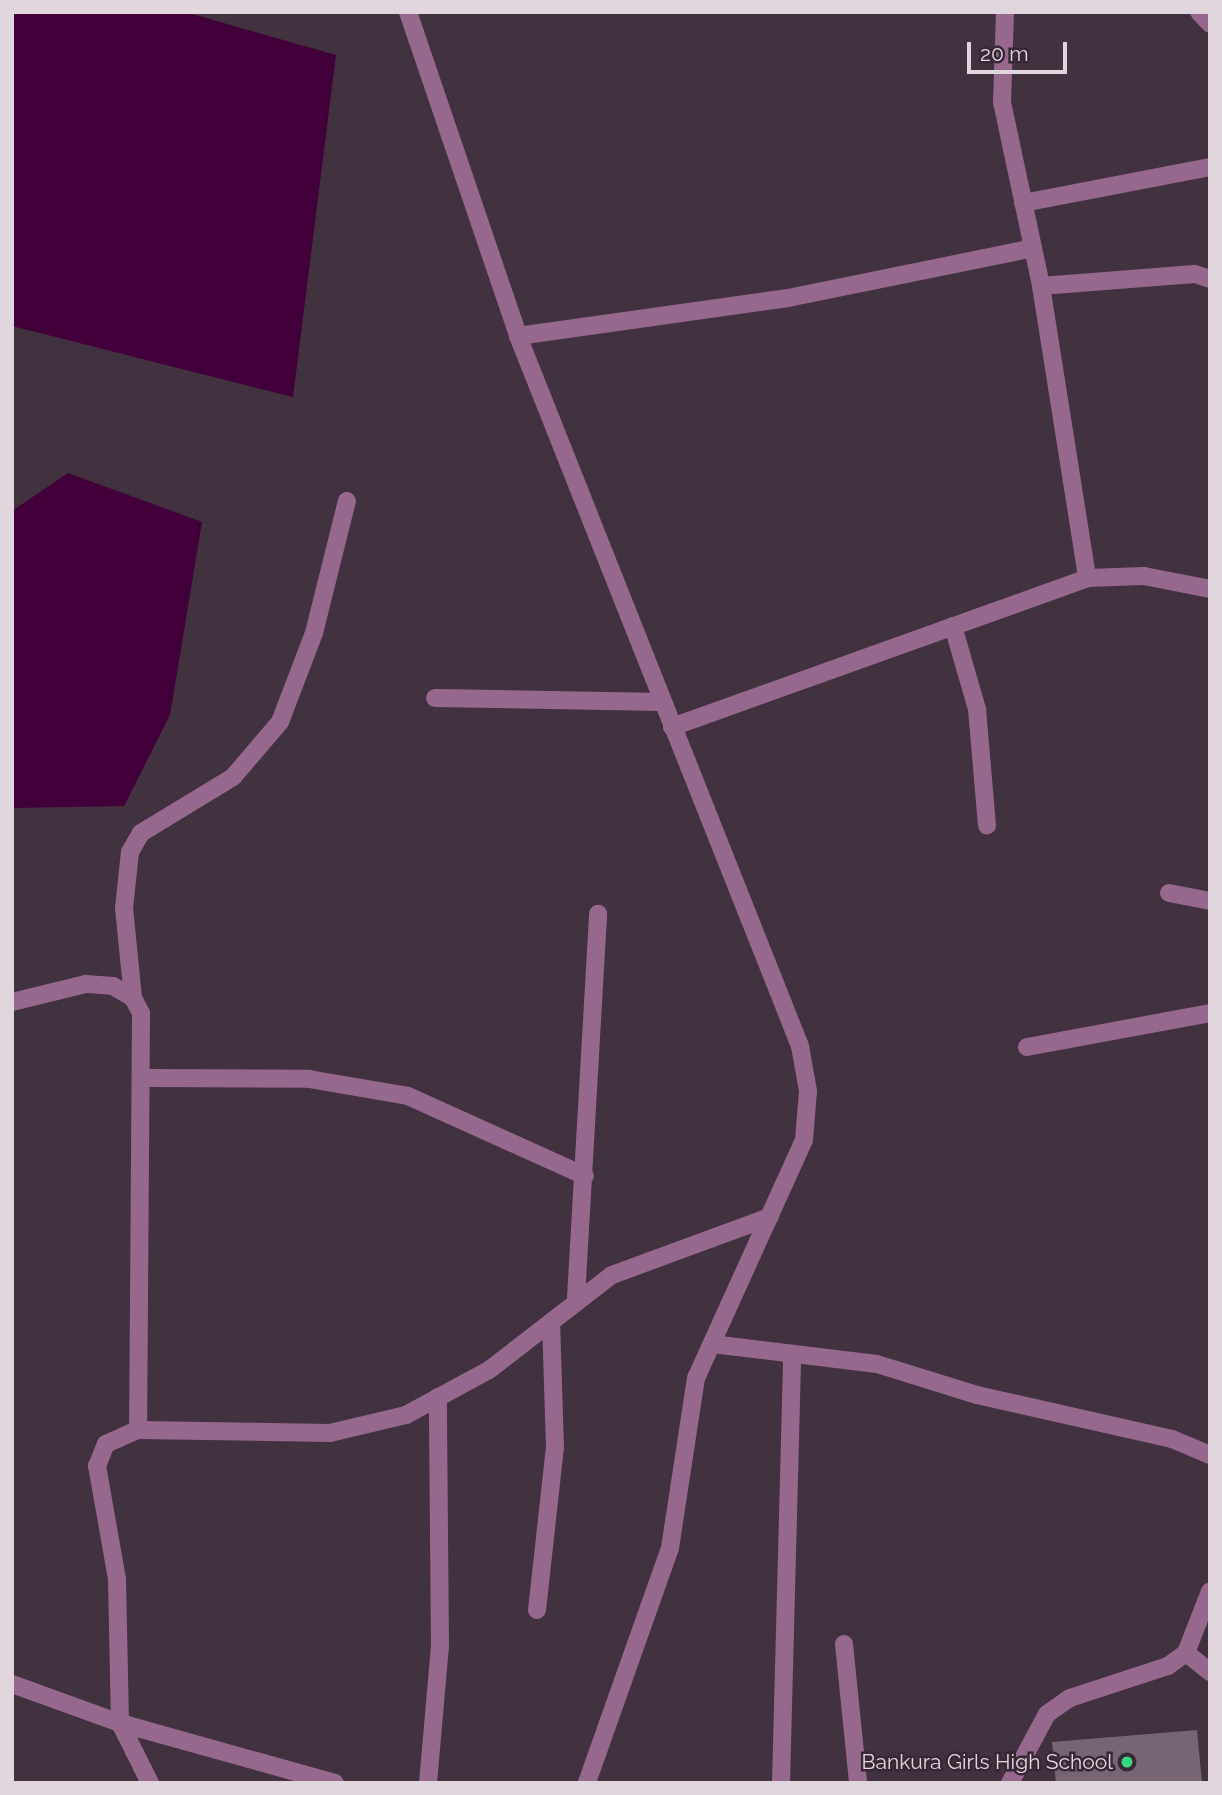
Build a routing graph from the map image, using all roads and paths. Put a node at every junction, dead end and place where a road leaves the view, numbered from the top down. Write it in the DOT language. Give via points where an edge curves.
graph roads {
  1 [pos="408,12"];
  2 [pos="1005,12"];
  3 [pos="1199,12"];
  4 [pos="1210,24"];
  5 [pos="1210,167"];
  6 [pos="1023,203"];
  7 [pos="1033,248"];
  8 [pos="1210,279"];
  9 [pos="1041,286"];
  10 [pos="518,336"];
  11 [pos="347,500"];
  12 [pos="1087,578"];
  13 [pos="1210,589"];
  14 [pos="953,626"];
  15 [pos="435,698"];
  16 [pos="662,702"];
  17 [pos="672,727"];
  18 [pos="987,826"];
  19 [pos="1169,893"];
  20 [pos="1210,901"];
  21 [pos="598,914"];
  22 [pos="133,998"];
  23 [pos="12,1002"];
  24 [pos="1210,1013"];
  25 [pos="1027,1047"];
  26 [pos="145,1078"];
  27 [pos="585,1176"];
  28 [pos="770,1217"];
  29 [pos="576,1298"];
  30 [pos="551,1322"];
  31 [pos="712,1344"];
  32 [pos="792,1354"];
  33 [pos="438,1397"];
  34 [pos="138,1430"];
  35 [pos="1210,1455"];
  36 [pos="1210,1591"];
  37 [pos="537,1610"];
  38 [pos="844,1644"];
  39 [pos="1186,1653"];
  40 [pos="1210,1672"];
  41 [pos="12,1685"];
  42 [pos="120,1723"];
  43 [pos="150,1783"];
  44 [pos="335,1783"];
  45 [pos="428,1783"];
  46 [pos="587,1783"];
  47 [pos="782,1783"];
  48 [pos="858,1783"];
  49 [pos="1010,1783"];
  1 -- 10 [label="street"];
  2 -- 6 [label="street" via="1002,102"];
  3 -- 4 [label="street"];
  5 -- 6 [label="street"];
  6 -- 7 [label="street"];
  7 -- 9 [label="street"];
  7 -- 10 [label="street" via="788,298"];
  8 -- 9 [label="street" via="1195,274"];
  9 -- 12 [label="street"];
  10 -- 16 [label="street"];
  11 -- 22 [label="street" via="314,634 279,722 233,777 141,833 130,852 124,908"];
  12 -- 13 [label="street" via="1144,576"];
  12 -- 14 [label="street"];
  14 -- 17 [label="street"];
  14 -- 18 [label="street" via="976,709"];
  15 -- 16 [label="street"];
  16 -- 17 [label="street"];
  17 -- 28 [label="street" via="800,1046 808,1091 804,1140"];
  19 -- 20 [label="street"];
  21 -- 27 [label="street"];
  22 -- 23 [label="street" via="113,986 86,984"];
  22 -- 26 [label="street" via="145,1038"];
  24 -- 25 [label="street"];
  26 -- 27 [label="street" via="309,1079 397,1093"];
  26 -- 34 [label="street"];
  27 -- 29 [label="street"];
  28 -- 29 [label="street" via="612,1275"];
  28 -- 31 [label="street"];
  29 -- 30 [label="street"];
  30 -- 33 [label="street" via="489,1370"];
  30 -- 37 [label="street" via="555,1448"];
  31 -- 32 [label="street"];
  31 -- 46 [label="street" via="696,1378 670,1548"];
  32 -- 35 [label="street" via="877,1364 977,1395 1172,1439"];
  32 -- 47 [label="street"];
  33 -- 34 [label="street" via="406,1415 330,1433"];
  33 -- 45 [label="street" via="440,1647"];
  34 -- 42 [label="street" via="106,1444 97,1466 117,1579"];
  36 -- 39 [label="street"];
  38 -- 48 [label="street"];
  39 -- 40 [label="street"];
  39 -- 49 [label="street" via="1168,1666 1070,1698 1047,1714"];
  41 -- 42 [label="street"];
  42 -- 43 [label="street"];
  42 -- 44 [label="street"];
}
